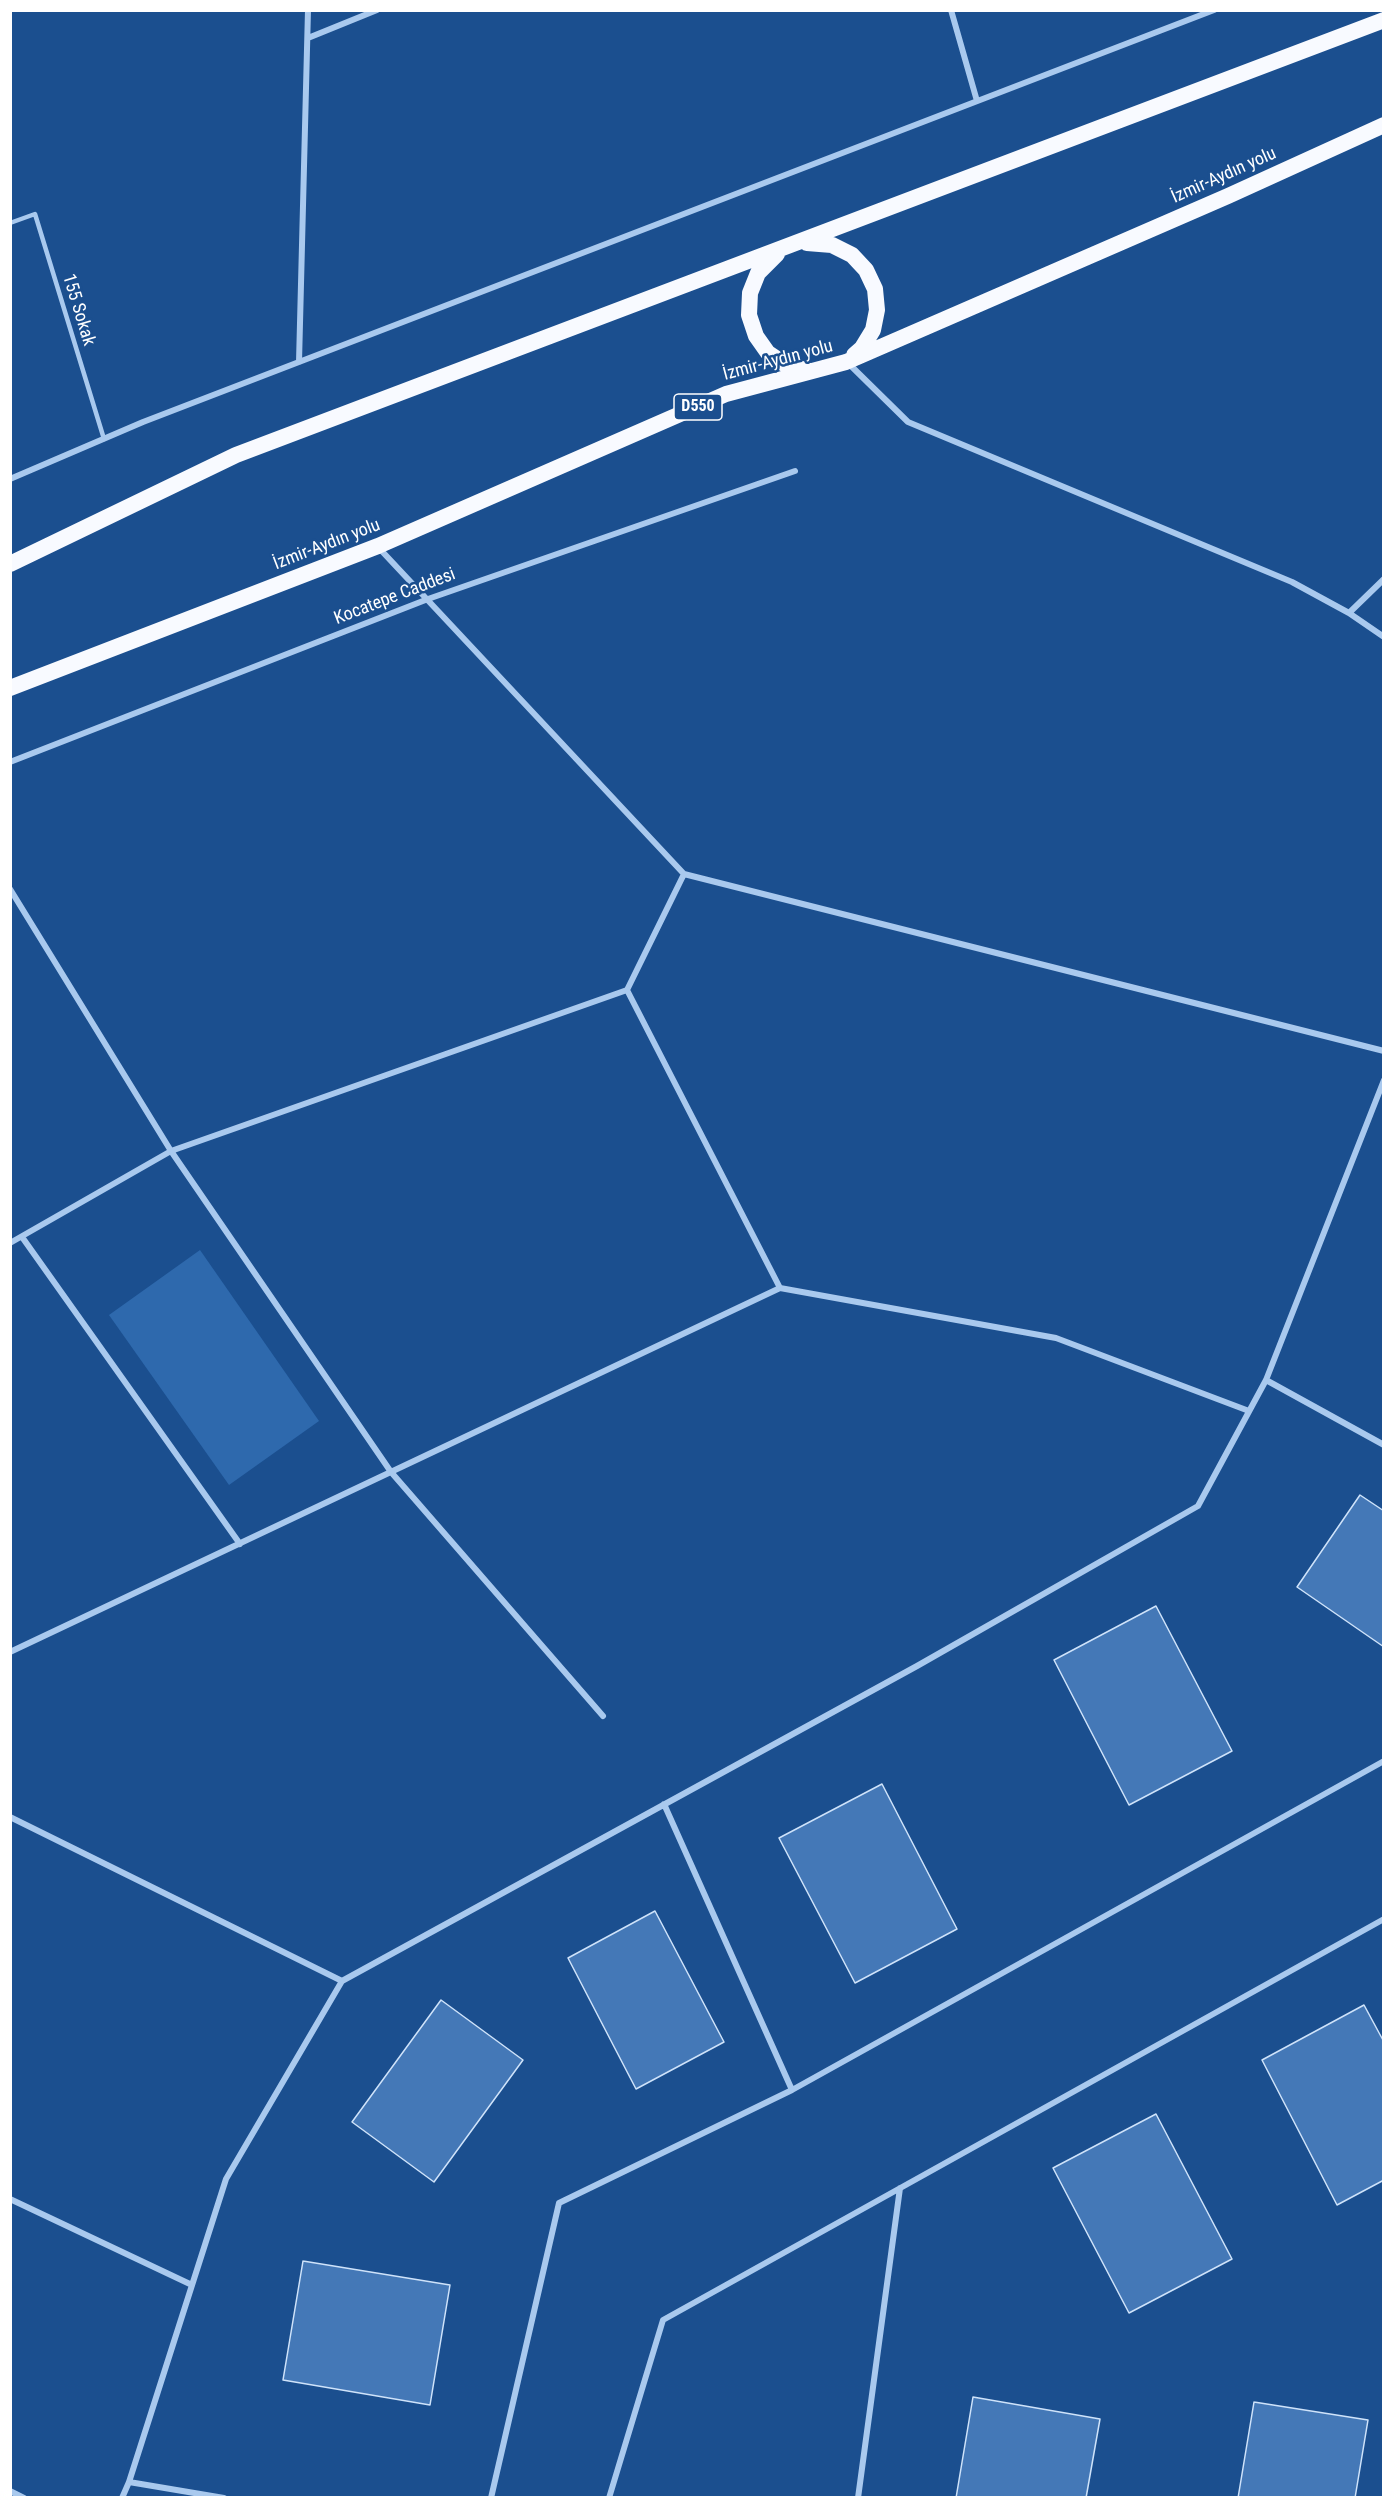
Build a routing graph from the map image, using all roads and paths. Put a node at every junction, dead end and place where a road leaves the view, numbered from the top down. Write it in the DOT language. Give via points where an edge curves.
graph roads {
  1 [pos="308,10"];
  2 [pos="377,10"];
  3 [pos="951,10"];
  4 [pos="1214,10"];
  5 [pos="1383,20"];
  6 [pos="308,38"];
  7 [pos="977,101"];
  8 [pos="1383,125"];
  9 [pos="10,223"];
  10 [pos="791,246"];
  11 [pos="299,362"];
  12 [pos="846,362"];
  13 [pos="820,370"];
  14 [pos="104,439"];
  15 [pos="795,471"];
  16 [pos="10,479"];
  17 [pos="378,546"];
  18 [pos="10,564"];
  19 [pos="1383,579"];
  20 [pos="428,599"];
  21 [pos="1348,612"];
  22 [pos="1383,637"];
  23 [pos="10,688"];
  24 [pos="10,762"];
  25 [pos="684,874"];
  26 [pos="10,890"];
  27 [pos="627,990"];
  28 [pos="1383,1051"];
  29 [pos="1383,1080"];
  30 [pos="171,1151"];
  31 [pos="21,1237"];
  32 [pos="10,1244"];
  33 [pos="780,1288"];
  34 [pos="1266,1380"];
  35 [pos="1249,1411"];
  36 [pos="1383,1445"];
  37 [pos="391,1472"];
  38 [pos="240,1544"];
  39 [pos="10,1652"];
  40 [pos="603,1716"];
  41 [pos="1383,1761"];
  42 [pos="664,1804"];
  43 [pos="10,1817"];
  44 [pos="1383,1919"];
  45 [pos="342,1981"];
  46 [pos="792,2090"];
  47 [pos="900,2188"];
  48 [pos="10,2199"];
  49 [pos="192,2284"];
  50 [pos="129,2482"];
  51 [pos="10,2491"];
  52 [pos="24,2498"];
  53 [pos="122,2498"];
  54 [pos="224,2498"];
  55 [pos="491,2498"];
  56 [pos="609,2498"];
  57 [pos="858,2498"];
  1 -- 6 [label="street"];
  2 -- 6 [label="street"];
  3 -- 7 [label="street"];
  4 -- 7 [label="street"];
  5 -- 10 [label="highway"];
  6 -- 11 [label="street"];
  7 -- 11 [label="street"];
  8 -- 12 [label="highway, İzmir-Aydın yolu / D550"];
  9 -- 14 [label="lane, 155 Sokak" via="35,214"];
  10 -- 12 [label="highway" via="812,242 832,245 852,255 866,270 875,289 877,310 873,330 862,348"];
  10 -- 13 [label="highway" via="772,257 758,273 750,294 749,315 756,336 768,353 786,365 806,371"];
  10 -- 18 [label="highway" via="236,455"];
  11 -- 14 [label="street"];
  12 -- 13 [label="highway, İzmir-Aydın yolu / D550"];
  12 -- 21 [label="street" via="908,422 1292,582"];
  13 -- 17 [label="highway, İzmir-Aydın yolu / D550" via="726,394"];
  14 -- 16 [label="street"];
  15 -- 20 [label="street, Kocatepe Caddesi"];
  17 -- 20 [label="street"];
  17 -- 23 [label="highway, İzmir-Aydın yolu / D550"];
  19 -- 21 [label="street"];
  20 -- 24 [label="street, Kocatepe Caddesi"];
  20 -- 25 [label="street"];
  21 -- 22 [label="street"];
  25 -- 27 [label="street"];
  25 -- 28 [label="street"];
  26 -- 30 [label="street"];
  27 -- 30 [label="street"];
  27 -- 33 [label="street"];
  29 -- 34 [label="street"];
  30 -- 31 [label="street"];
  30 -- 37 [label="street"];
  31 -- 32 [label="street"];
  31 -- 38 [label="street"];
  33 -- 35 [label="street" via="1056,1338"];
  33 -- 37 [label="street"];
  34 -- 35 [label="street"];
  34 -- 36 [label="street"];
  35 -- 42 [label="street" via="1198,1506"];
  37 -- 38 [label="street"];
  37 -- 40 [label="street"];
  38 -- 39 [label="street"];
  41 -- 46 [label="street"];
  42 -- 45 [label="street"];
  42 -- 46 [label="street"];
  43 -- 45 [label="street"];
  44 -- 47 [label="street"];
  45 -- 49 [label="street" via="226,2179"];
  46 -- 55 [label="street" via="559,2203"];
  47 -- 56 [label="street" via="663,2320"];
  47 -- 57 [label="street"];
  48 -- 49 [label="street"];
  49 -- 50 [label="street"];
  50 -- 53 [label="street"];
  50 -- 54 [label="street"];
  51 -- 52 [label="street"];
}
